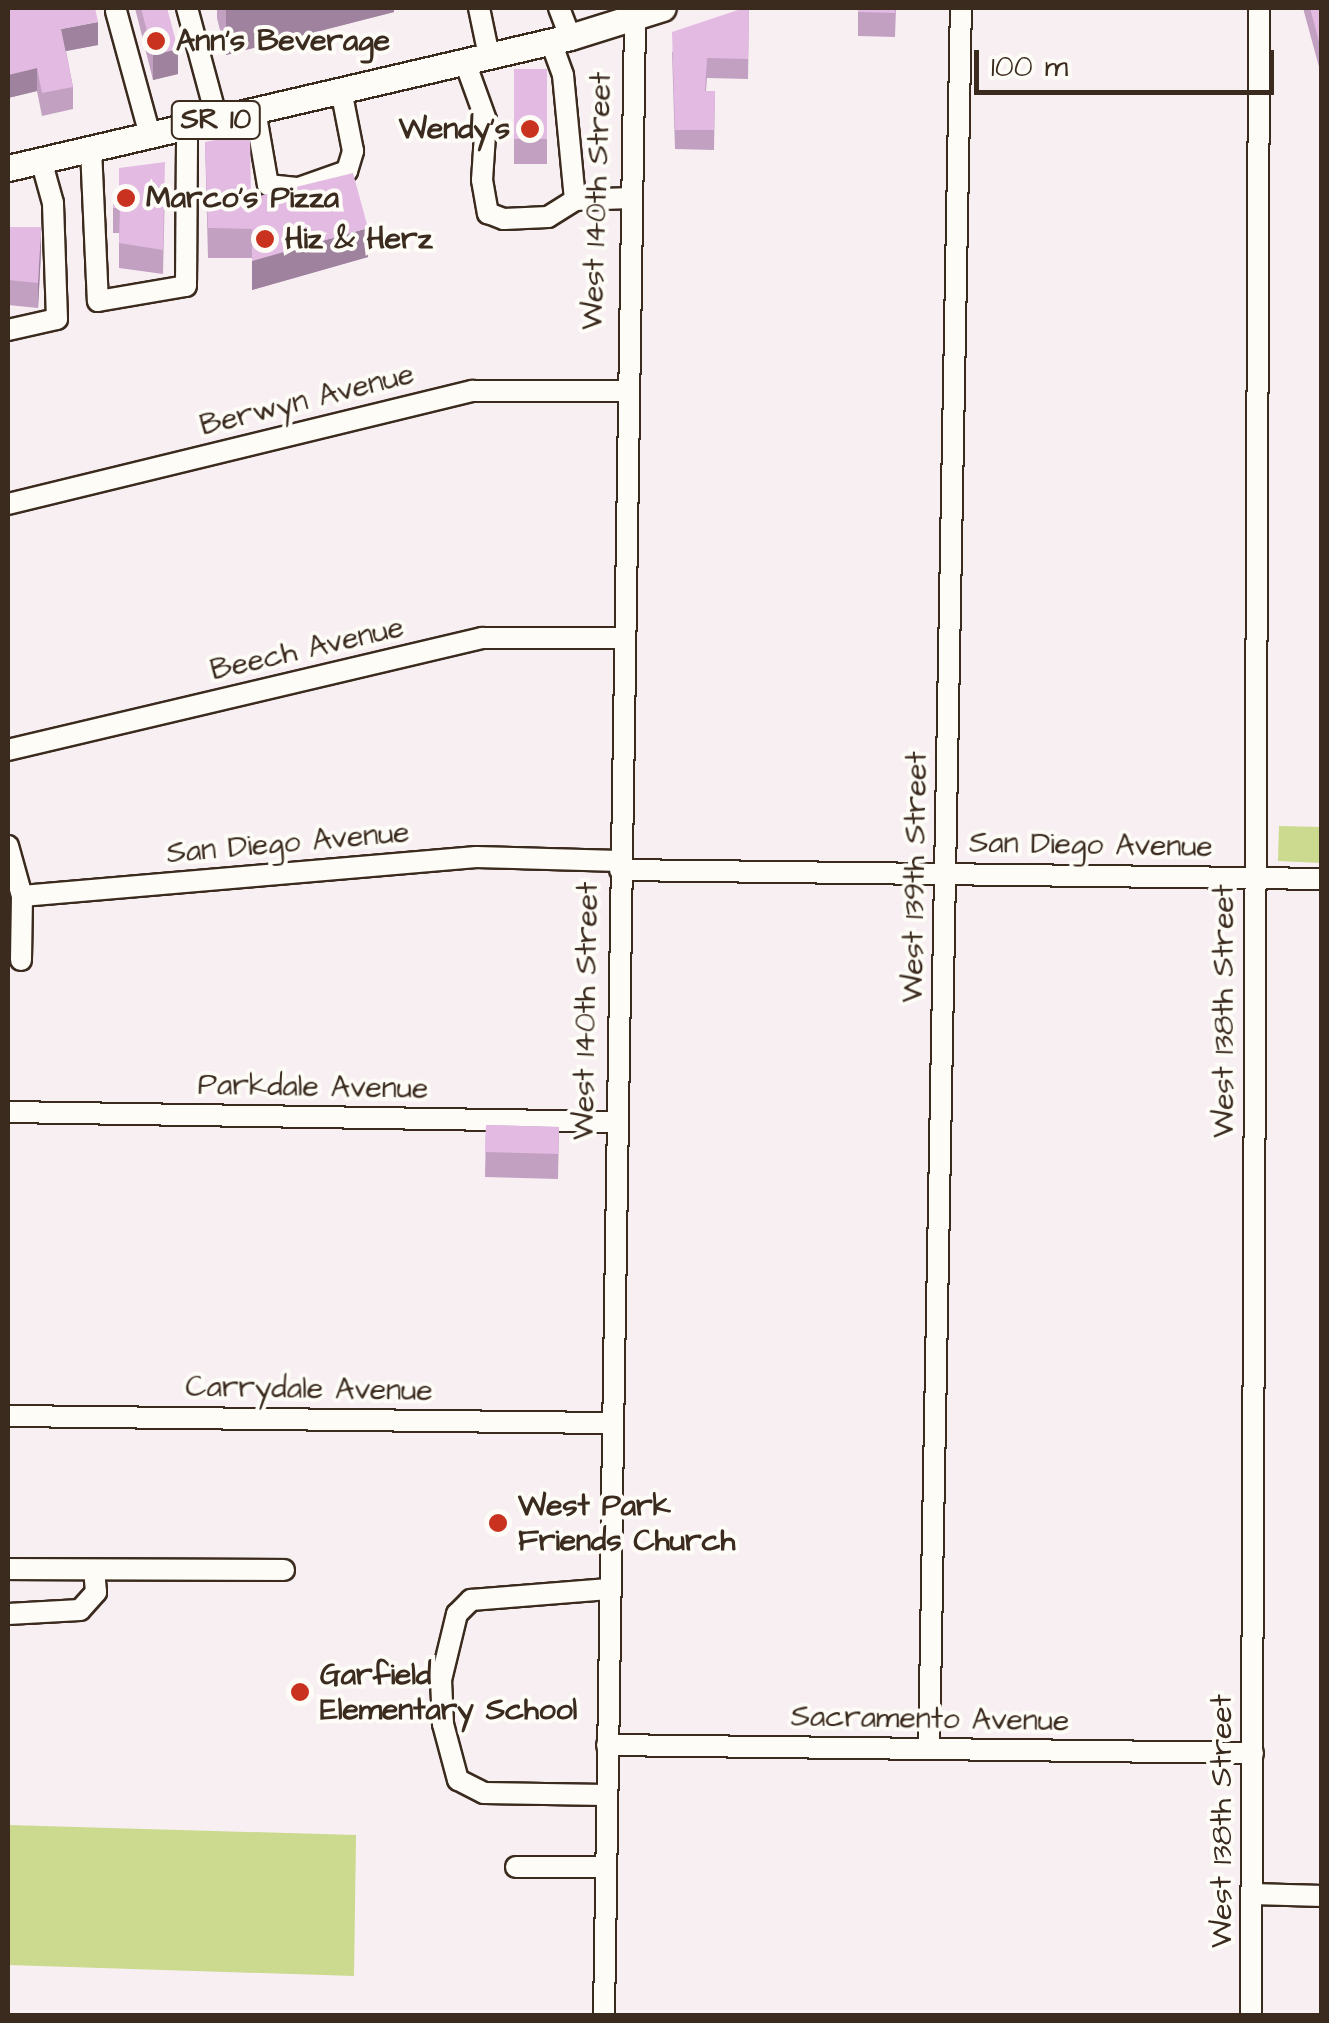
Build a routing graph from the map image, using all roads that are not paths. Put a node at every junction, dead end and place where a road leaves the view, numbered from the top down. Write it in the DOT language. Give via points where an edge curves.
graph roads {
  1 [pos="188,8"];
  2 [pos="479,8"];
  3 [pos="559,8"];
  4 [pos="663,8"];
  5 [pos="961,8"];
  6 [pos="1259,8"];
  7 [pos="116,12"];
  8 [pos="635,13"];
  9 [pos="560,40"];
  10 [pos="477,59"];
  11 [pos="341,90"];
  12 [pos="254,110"];
  13 [pos="216,120"];
  14 [pos="187,126"];
  15 [pos="150,135"];
  16 [pos="91,149"];
  17 [pos="42,160"];
  18 [pos="8,168"];
  19 [pos="629,198"];
  20 [pos="574,200"];
  21 [pos="8,330"];
  22 [pos="625,391"];
  23 [pos="8,504"];
  24 [pos="624,638"];
  25 [pos="8,750"];
  26 [pos="8,846"];
  27 [pos="620,866"];
  28 [pos="945,874"];
  29 [pos="1254,877"];
  30 [pos="1322,879"];
  31 [pos="22,896"];
  32 [pos="22,960"];
  33 [pos="8,1112"];
  34 [pos="617,1122"];
  35 [pos="8,1416"];
  36 [pos="610,1423"];
  37 [pos="8,1569"];
  38 [pos="94,1570"];
  39 [pos="284,1570"];
  40 [pos="608,1589"];
  41 [pos="8,1614"];
  42 [pos="607,1745"];
  43 [pos="929,1748"];
  44 [pos="1253,1754"];
  45 [pos="606,1795"];
  46 [pos="516,1867"];
  47 [pos="606,1867"];
  48 [pos="1253,1894"];
  49 [pos="1322,1896"];
  50 [pos="604,2016"];
  51 [pos="1251,2016"];
  1 -- 13 [label="street"];
  2 -- 10 [label="street"];
  3 -- 9 [label="street"];
  4 -- 8 [label="main road, SR 10"];
  5 -- 28 [label="street, West 139th Street"];
  6 -- 29 [label="street, West 138th Street"];
  7 -- 15 [label="street"];
  8 -- 9 [label="main road, SR 10"];
  8 -- 19 [label="street, West 140th Street"];
  9 -- 10 [label="main road, SR 10"];
  9 -- 20 [label="street"];
  10 -- 11 [label="main road, SR 10"];
  10 -- 20 [label="street" via="488,213 504,219 548,216"];
  11 -- 12 [label="main road, SR 10"];
  11 -- 12 [label="street" via="353,151 348,171 299,188 268,185"];
  12 -- 13 [label="main road, SR 10"];
  13 -- 14 [label="main road, SR 10"];
  14 -- 15 [label="main road, SR 10"];
  14 -- 16 [label="street" via="186,286 98,301"];
  15 -- 16 [label="main road, SR 10"];
  16 -- 17 [label="main road, SR 10"];
  17 -- 18 [label="main road, SR 10"];
  17 -- 21 [label="street" via="53,202 57,319"];
  19 -- 20 [label="street"];
  19 -- 22 [label="street, West 140th Street"];
  22 -- 23 [label="street, Berwyn Avenue" via="472,391"];
  22 -- 24 [label="street, West 140th Street"];
  24 -- 25 [label="street, Beech Avenue" via="482,638"];
  24 -- 27 [label="street, West 140th Street"];
  26 -- 31 [label="street"];
  27 -- 28 [label="street, San Diego Avenue"];
  27 -- 31 [label="street, San Diego Avenue" via="476,857"];
  27 -- 34 [label="street, West 140th Street"];
  28 -- 29 [label="street, San Diego Avenue"];
  28 -- 43 [label="street, West 139th Street"];
  29 -- 30 [label="street, San Diego Avenue"];
  29 -- 44 [label="street, West 138th Street"];
  31 -- 32 [label="street"];
  33 -- 34 [label="street, Parkdale Avenue"];
  34 -- 36 [label="street, West 140th Street"];
  35 -- 36 [label="street, Carrydale Avenue"];
  36 -- 40 [label="street, West 140th Street"];
  37 -- 38 [label="street"];
  38 -- 39 [label="street"];
  38 -- 41 [label="street" via="96,1592 80,1610"];
  40 -- 42 [label="street, West 140th Street"];
  40 -- 45 [label="street" via="471,1600 458,1614 441,1680 443,1724 458,1780 484,1793"];
  42 -- 43 [label="street, Sacramento Avenue"];
  42 -- 45 [label="street, West 140th Street"];
  43 -- 44 [label="street, Sacramento Avenue"];
  44 -- 48 [label="street, West 138th Street"];
  45 -- 47 [label="street, West 140th Street"];
  46 -- 47 [label="street"];
  47 -- 50 [label="street, West 140th Street"];
  48 -- 49 [label="street"];
  48 -- 51 [label="street, West 138th Street"];
}
